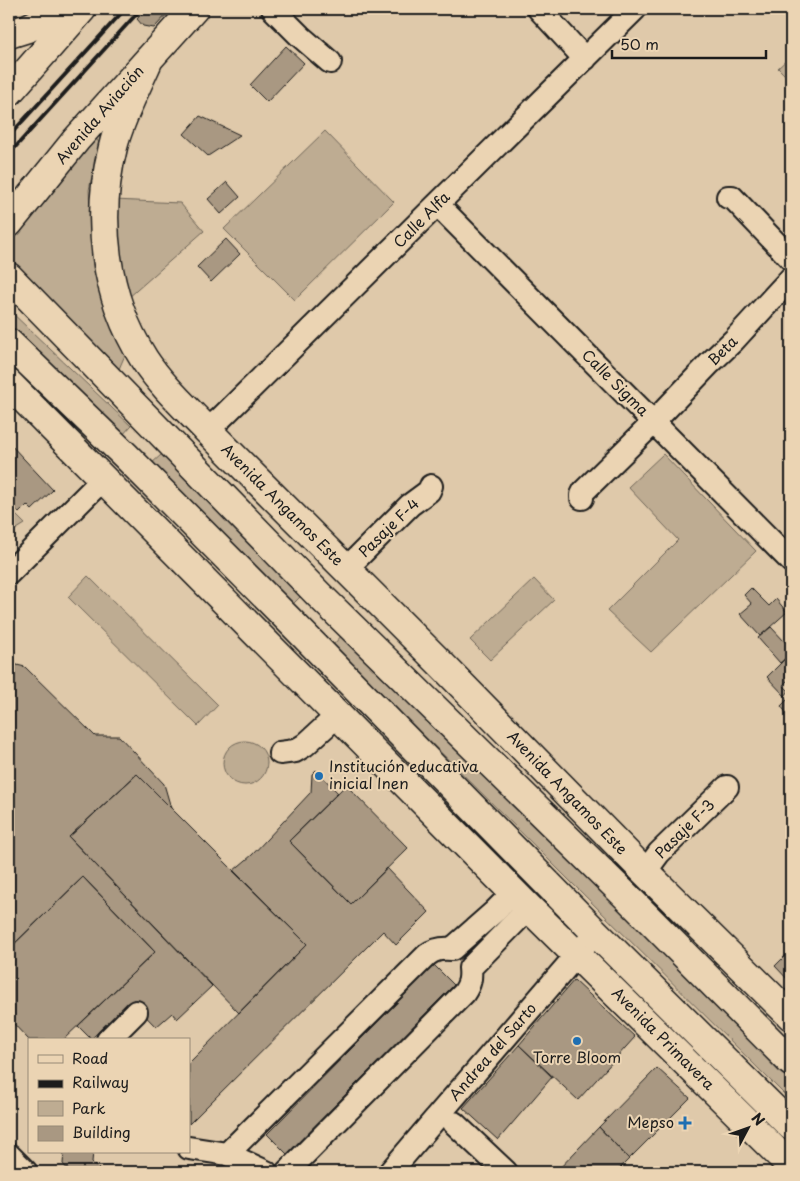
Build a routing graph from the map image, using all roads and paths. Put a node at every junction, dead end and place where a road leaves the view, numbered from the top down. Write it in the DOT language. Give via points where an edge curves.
graph roads {
  1 [pos="67,9"];
  2 [pos="82,9"];
  3 [pos="194,9"];
  4 [pos="273,9"];
  5 [pos="539,9"];
  6 [pos="636,9"];
  7 [pos="9,34"];
  8 [pos="148,59"];
  9 [pos="585,59"];
  10 [pos="330,62"];
  11 [pos="9,92"];
  12 [pos="728,197"];
  13 [pos="438,205"];
  14 [pos="9,223"];
  15 [pos="791,259"];
  16 [pos="9,278"];
  17 [pos="791,278"];
  18 [pos="9,343"];
  19 [pos="9,384"];
  20 [pos="9,403"];
  21 [pos="37,412"];
  22 [pos="654,422"];
  23 [pos="155,428"];
  24 [pos="211,435"];
  25 [pos="126,456"];
  26 [pos="103,479"];
  27 [pos="431,486"];
  28 [pos="215,488"];
  29 [pos="582,498"];
  30 [pos="316,540"];
  31 [pos="791,561"];
  32 [pos="13,569"];
  33 [pos="346,569"];
  34 [pos="319,595"];
  35 [pos="291,622"];
  36 [pos="338,714"];
  37 [pos="280,753"];
  38 [pos="727,787"];
  39 [pos="645,872"];
  40 [pos="521,900"];
  41 [pos="596,932"];
  42 [pos="452,949"];
  43 [pos="577,954"];
  44 [pos="470,968"];
  45 [pos="136,1012"];
  46 [pos="791,1016"];
  47 [pos="110,1038"];
  48 [pos="791,1062"];
  49 [pos="454,1123"];
  50 [pos="791,1126"];
  51 [pos="190,1148"];
  52 [pos="227,1154"];
  53 [pos="9,1156"];
  54 [pos="791,1166"];
  55 [pos="26,1172"];
  56 [pos="266,1172"];
  57 [pos="287,1172"];
  58 [pos="390,1172"];
  59 [pos="506,1172"];
  1 -- 7 [label="main road"];
  2 -- 11 [label="main road"];
  3 -- 8 [label="main road, Avenida Aviación"];
  4 -- 10 [label="street"];
  5 -- 9 [label="street"];
  6 -- 9 [label="street, Calle Alfa"];
  8 -- 14 [label="main road, Avenida Aviación" via="76,140"];
  8 -- 24 [label="main road, Avenida Angamos Este" via="119,127 108,166 104,225 109,271 114,294 144,358 164,385"];
  9 -- 13 [label="street, Calle Alfa"];
  12 -- 15 [label="street" via="732,197"];
  13 -- 22 [label="street, Calle Sigma"];
  13 -- 24 [label="street, Calle Alfa" via="221,418"];
  16 -- 23 [label="main road, Avenida Angamos Este"];
  17 -- 22 [label="street, Beta"];
  18 -- 25 [label="main road"];
  19 -- 21 [label="main road"];
  20 -- 21 [label="main road"];
  21 -- 26 [label="main road"];
  22 -- 29 [label="street, Beta" via="584,491"];
  22 -- 31 [label="street, Calle Sigma"];
  23 -- 25 [label="main road"];
  23 -- 28 [label="main road, Avenida Angamos Este"];
  24 -- 28 [label="main road"];
  24 -- 30 [label="main road, Avenida Angamos Este"];
  25 -- 26 [label="main road"];
  25 -- 35 [label="main road"];
  26 -- 32 [label="street"];
  26 -- 36 [label="main road"];
  27 -- 33 [label="street, Pasaje F-4"];
  28 -- 34 [label="main road, Avenida Angamos Este"];
  30 -- 33 [label="main road, Avenida Angamos Este"];
  30 -- 34 [label="main road" via="332,568 330,582"];
  33 -- 39 [label="main road, Avenida Angamos Este"];
  34 -- 35 [label="main road"];
  34 -- 48 [label="main road, Avenida Angamos Este"];
  35 -- 41 [label="main road"];
  36 -- 37 [label="street" via="305,745 295,751"];
  36 -- 40 [label="main road"];
  38 -- 39 [label="street, Pasaje F-3"];
  39 -- 46 [label="main road"];
  40 -- 42 [label="street" via="494,912"];
  40 -- 43 [label="main road"];
  40 -- 44 [label="street"];
  41 -- 43 [label="street, Andrea del Sarto"];
  41 -- 50 [label="main road, Avenida Primavera"];
  42 -- 44 [label="street" via="467,959"];
  42 -- 52 [label="street" via="434,950 427,955"];
  43 -- 54 [label="main road, Avenida Primavera"];
  43 -- 58 [label="street, Andrea del Sarto"];
  44 -- 57 [label="street" via="469,986 464,993"];
  45 -- 47 [label="street"];
  49 -- 59 [label="street"];
  51 -- 52 [label="street"];
  52 -- 56 [label="street"];
  53 -- 55 [label="street"];
}
